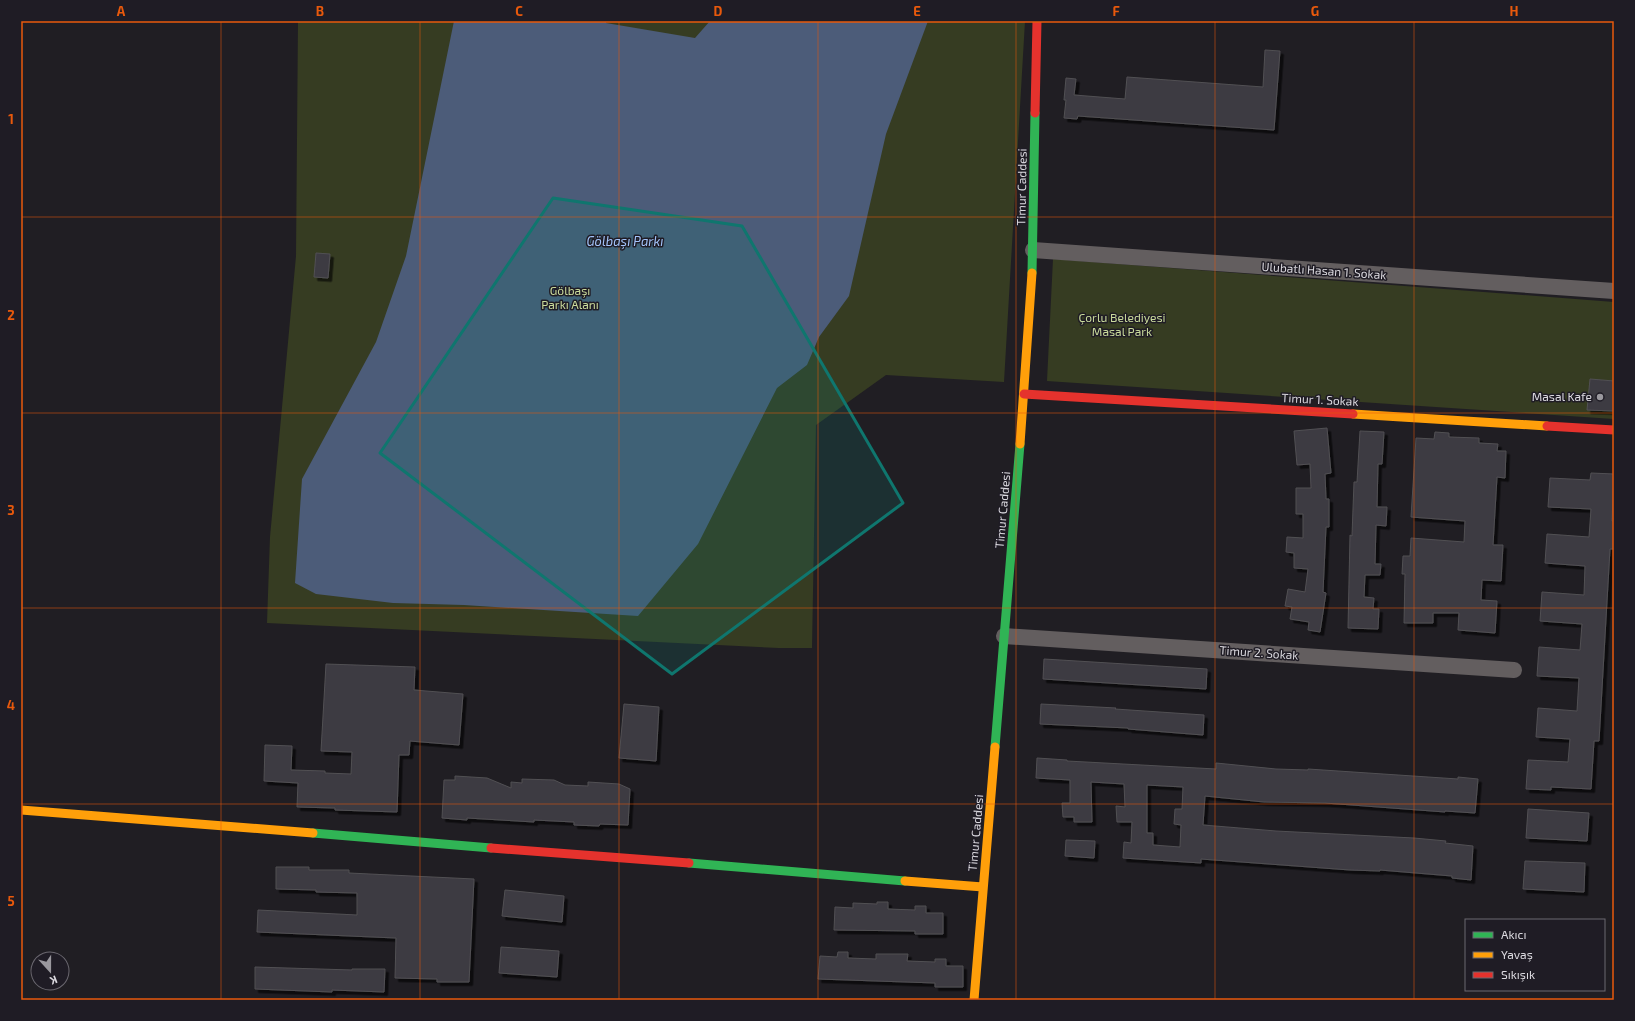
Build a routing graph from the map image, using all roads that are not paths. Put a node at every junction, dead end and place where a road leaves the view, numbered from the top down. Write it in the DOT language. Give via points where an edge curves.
graph roads {
  1 [pos="1037,21"];
  2 [pos="1033,250"];
  3 [pos="1614,291"];
  4 [pos="1024,394"];
  5 [pos="1614,430"];
  6 [pos="1004,636"];
  7 [pos="1514,670"];
  8 [pos="21,810"];
  9 [pos="984,887"];
  10 [pos="974,1000"];
  1 -- 2 [label="street, Timur Caddesi"];
  2 -- 3 [label="street, Ulubatlı Hasan 1. Sokak"];
  2 -- 4 [label="street, Timur Caddesi"];
  4 -- 5 [label="street, Timur 1. Sokak"];
  4 -- 6 [label="street, Timur Caddesi"];
  6 -- 7 [label="street, Timur 2. Sokak"];
  6 -- 9 [label="street, Timur Caddesi"];
  8 -- 9 [label="street"];
  9 -- 10 [label="street, Timur Caddesi"];
}
